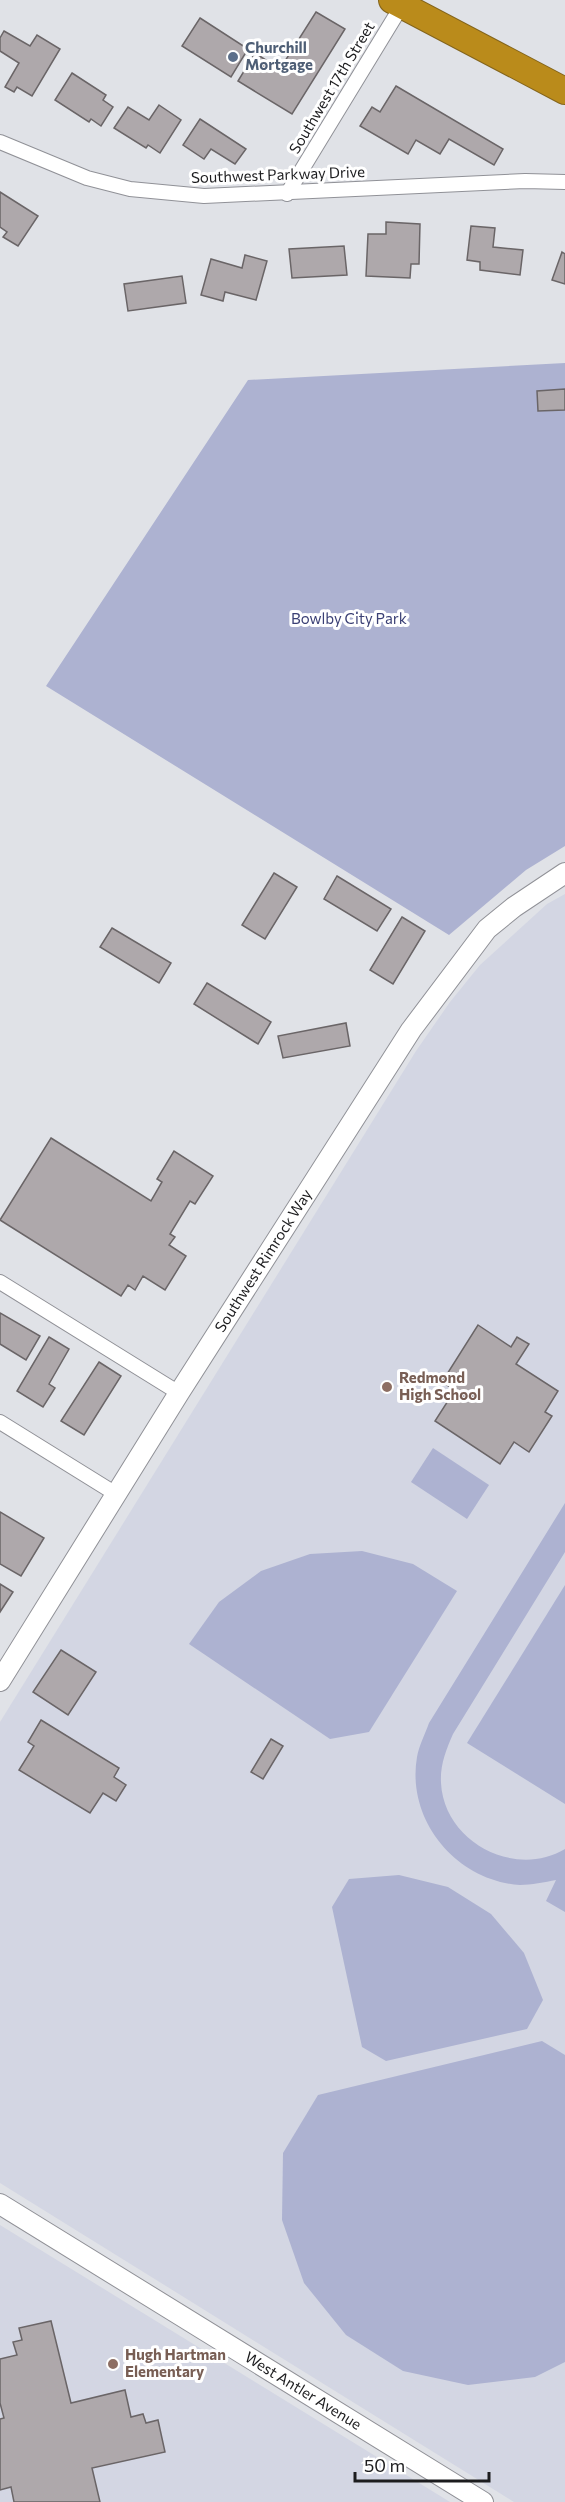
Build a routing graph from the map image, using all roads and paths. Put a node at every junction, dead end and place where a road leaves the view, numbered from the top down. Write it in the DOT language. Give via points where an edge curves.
graph roads {
  1 [pos="400,2"];
  2 [pos="565,91"];
  3 [pos="0,142"];
  4 [pos="565,182"];
  5 [pos="287,194"];
  6 [pos="565,873"];
  7 [pos="0,1282"];
  8 [pos="179,1393"];
  9 [pos="0,1422"];
  10 [pos="116,1494"];
  11 [pos="0,1681"];
  12 [pos="0,2204"];
  13 [pos="483,2502"];
  1 -- 2 [label="highway"];
  1 -- 5 [label="street, Southwest 17th Street"];
  3 -- 5 [label="street, Southwest Parkway Drive" via="87,178 130,189 204,196"];
  4 -- 5 [label="street, Southwest Parkway Drive"];
  6 -- 8 [label="main road, Southwest Rimrock Way" via="487,929 411,1030"];
  7 -- 8 [label="street"];
  8 -- 10 [label="main road, Southwest Rimrock Way"];
  9 -- 10 [label="street"];
  10 -- 11 [label="main road, Southwest Rimrock Way"];
  12 -- 13 [label="main road, West Antler Avenue"];
}
